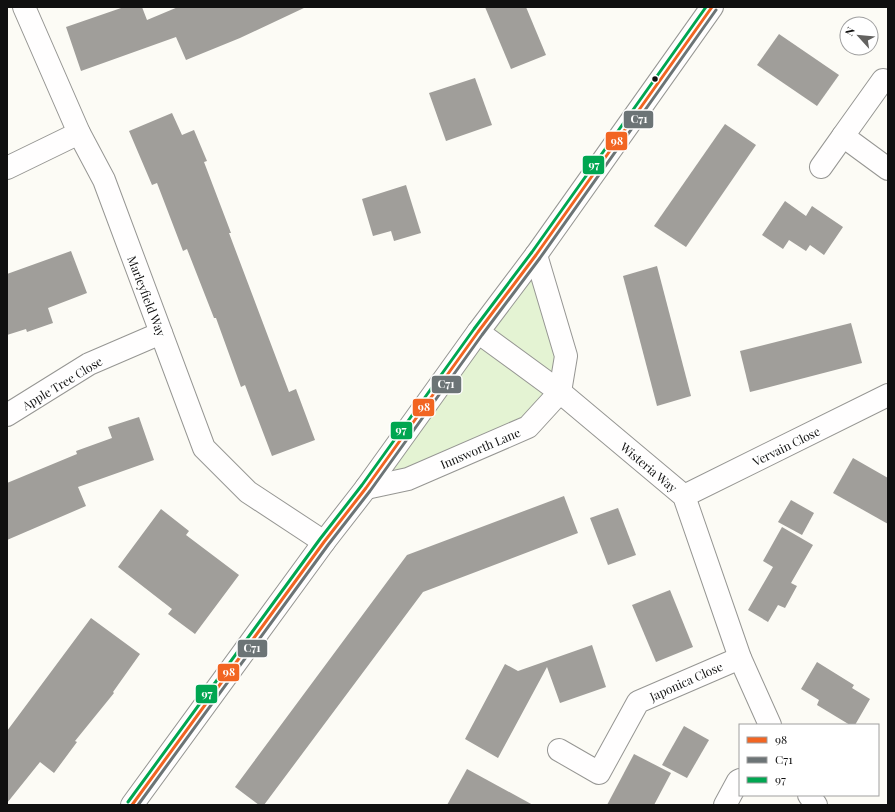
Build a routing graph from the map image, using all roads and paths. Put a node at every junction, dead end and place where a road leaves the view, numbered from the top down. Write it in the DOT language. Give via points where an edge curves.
graph roads {
  1 [pos="24,7"];
  2 [pos="712,7"];
  3 [pos="883,80"];
  4 [pos="79,133"];
  5 [pos="843,136"];
  6 [pos="821,167"];
  7 [pos="7,168"];
  8 [pos="888,170"];
  9 [pos="536,255"];
  10 [pos="478,332"];
  11 [pos="161,333"];
  12 [pos="560,392"];
  13 [pos="888,395"];
  14 [pos="7,416"];
  15 [pos="366,488"];
  16 [pos="684,496"];
  17 [pos="324,542"];
  18 [pos="740,658"];
  19 [pos="770,724"];
  20 [pos="559,750"];
  21 [pos="739,780"];
  22 [pos="810,796"];
  23 [pos="132,805"];
  24 [pos="725,805"];
  25 [pos="816,805"];
  1 -- 4 [label="street, Marleyfield Way"];
  2 -- 9 [label="street"];
  3 -- 5 [label="street"];
  4 -- 7 [label="street"];
  4 -- 11 [label="street, Marleyfield Way" via="104,180"];
  5 -- 6 [label="street"];
  5 -- 8 [label="street"];
  9 -- 10 [label="street"];
  9 -- 12 [label="street" via="566,356"];
  10 -- 12 [label="street, Wisteria Way"];
  10 -- 15 [label="street"];
  11 -- 14 [label="street, Apple Tree Close" via="89,364"];
  11 -- 17 [label="street, Marleyfield Way" via="204,448 248,492"];
  12 -- 15 [label="street, Innsworth Lane" via="528,427 408,479"];
  12 -- 16 [label="street, Wisteria Way"];
  13 -- 16 [label="street, Vervain Close"];
  15 -- 17 [label="street"];
  16 -- 18 [label="street, Wisteria Way"];
  17 -- 23 [label="street"];
  18 -- 19 [label="street, Wisteria Way"];
  18 -- 20 [label="street, Japonica Close" via="638,702 599,773"];
  21 -- 24 [label="street"];
  22 -- 25 [label="street"];
}
